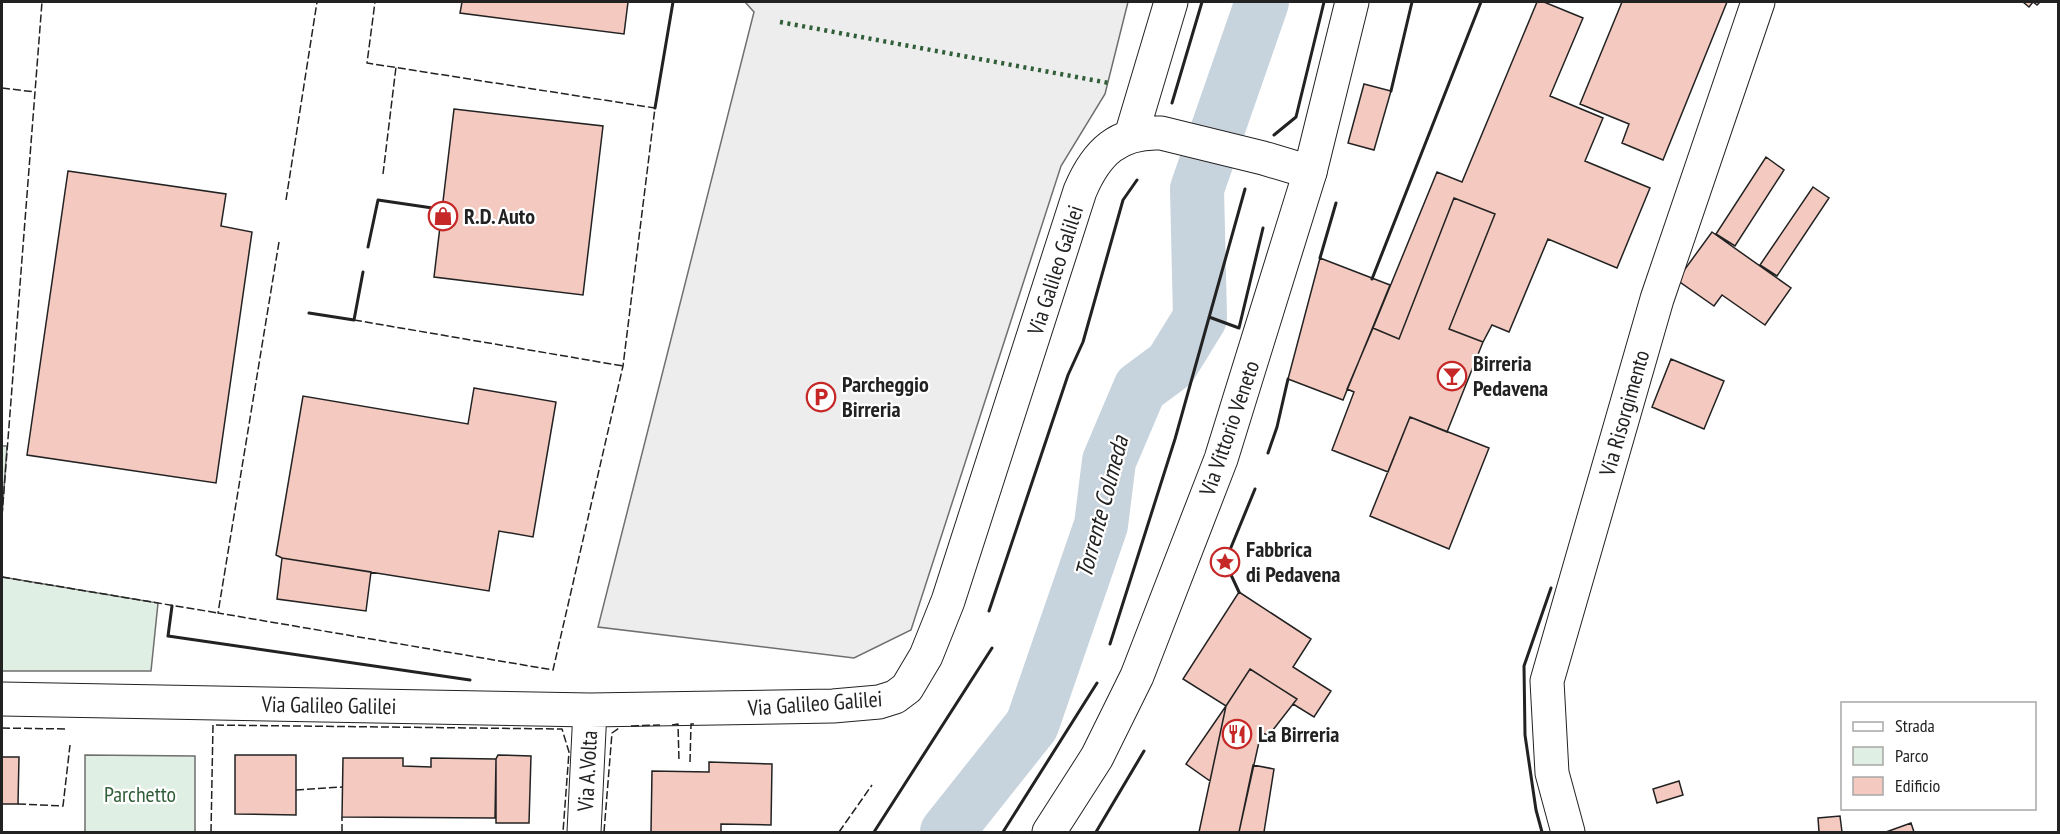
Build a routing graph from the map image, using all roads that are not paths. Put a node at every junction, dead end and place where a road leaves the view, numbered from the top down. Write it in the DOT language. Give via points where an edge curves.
graph roads {
  1 [pos="1172,2"];
  2 [pos="1352,2"];
  3 [pos="1758,2"];
  4 [pos="1146,135"];
  5 [pos="1310,172"];
  6 [pos="2,699"];
  7 [pos="590,710"];
  8 [pos="584,832"];
  9 [pos="1049,832"];
  10 [pos="1568,832"];
  1 -- 4 [label="street"];
  2 -- 5 [label="street, Via Vittorio Veneto"];
  3 -- 10 [label="street, Via Risorgimento" via="1658,299 1547,681 1552,773"];
  4 -- 5 [label="street" via="1263,158"];
  4 -- 7 [label="street, Via Galileo Galilei" via="1120,140 1101,154 1088,172 948,601 926,656 907,688 879,702 833,706"];
  5 -- 9 [label="street, Via Vittorio Veneto" via="1221,459 1137,676 1097,757"];
  6 -- 7 [label="street, Via Galileo Galilei"];
  7 -- 8 [label="street, Via A.Volta"];
}
